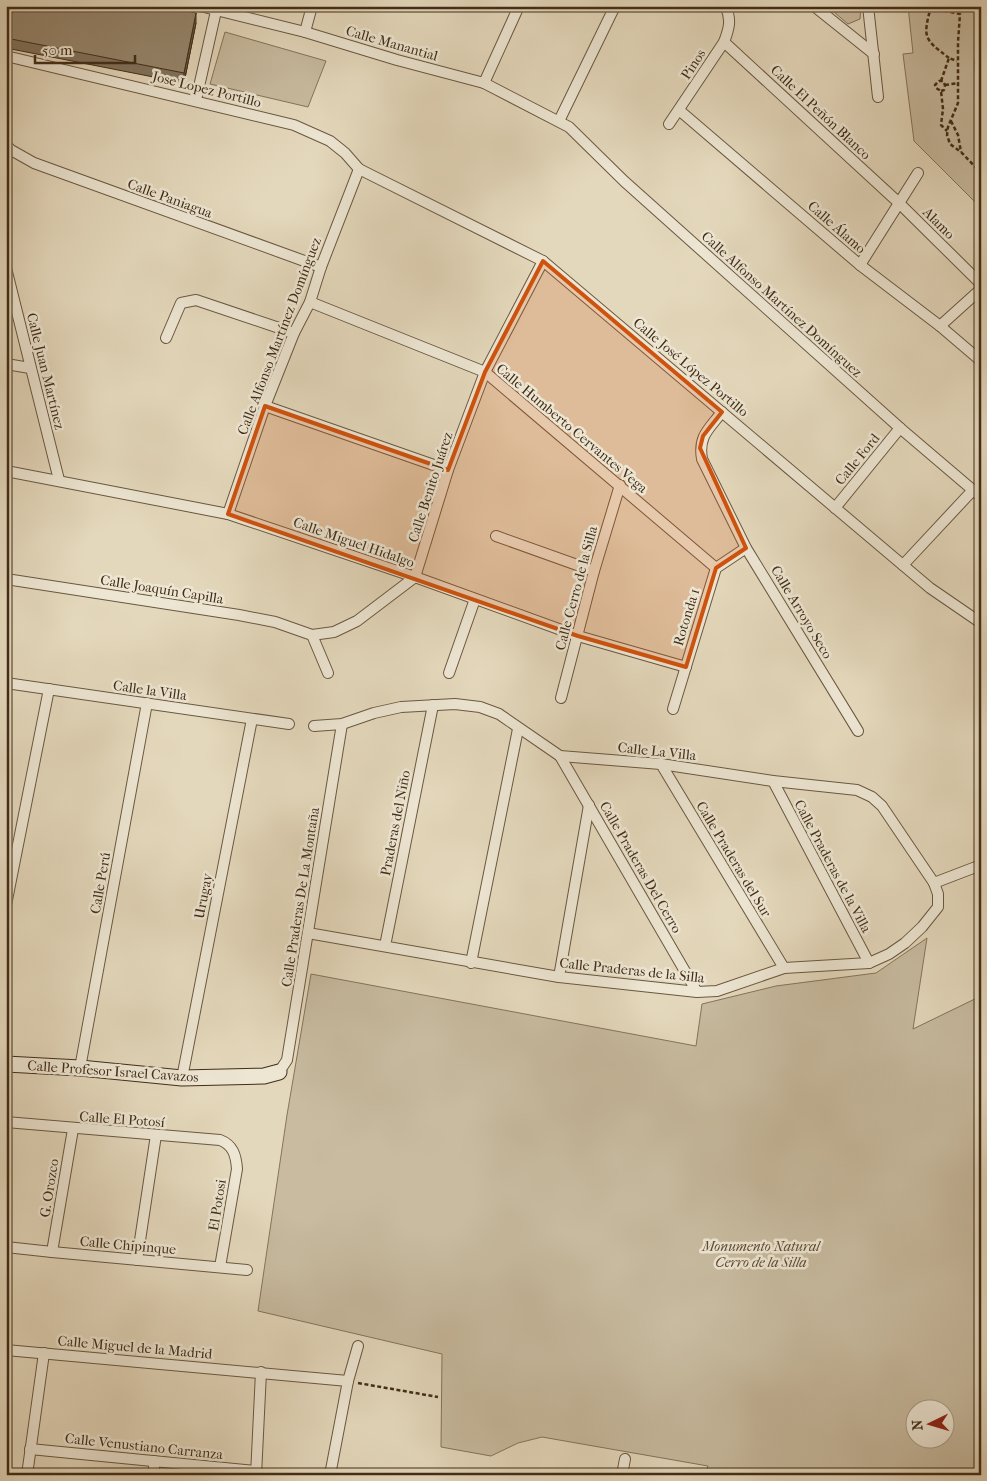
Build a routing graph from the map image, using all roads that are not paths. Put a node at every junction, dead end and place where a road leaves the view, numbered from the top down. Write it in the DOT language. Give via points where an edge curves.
graph roads {
  1 [pos="200,6"];
  2 [pos="312,6"];
  3 [pos="519,6"];
  4 [pos="615,6"];
  5 [pos="814,6"];
  6 [pos="868,6"];
  7 [pos="216,11"];
  8 [pos="727,11"];
  9 [pos="305,32"];
  10 [pos="724,42"];
  11 [pos="874,54"];
  12 [pos="6,56"];
  13 [pos="484,83"];
  14 [pos="878,98"];
  15 [pos="196,100"];
  16 [pos="679,110"];
  17 [pos="564,124"];
  18 [pos="669,124"];
  19 [pos="9,147"];
  20 [pos="359,169"];
  21 [pos="918,173"];
  22 [pos="899,202"];
  23 [pos="543,261"];
  24 [pos="860,265"];
  25 [pos="321,267"];
  26 [pos="6,268"];
  27 [pos="981,284"];
  28 [pos="981,289"];
  29 [pos="310,302"];
  30 [pos="940,326"];
  31 [pos="294,333"];
  32 [pos="166,338"];
  33 [pos="981,361"];
  34 [pos="6,364"];
  35 [pos="30,368"];
  36 [pos="485,372"];
  37 [pos="265,406"];
  38 [pos="722,412"];
  39 [pos="900,428"];
  40 [pos="448,470"];
  41 [pos="6,471"];
  42 [pos="59,480"];
  43 [pos="620,485"];
  44 [pos="977,493"];
  45 [pos="835,508"];
  46 [pos="228,514"];
  47 [pos="496,536"];
  48 [pos="746,548"];
  49 [pos="903,566"];
  50 [pos="716,568"];
  51 [pos="594,572"];
  52 [pos="415,577"];
  53 [pos="6,579"];
  54 [pos="475,599"];
  55 [pos="981,623"];
  56 [pos="312,635"];
  57 [pos="578,636"];
  58 [pos="686,667"];
  59 [pos="328,673"];
  60 [pos="449,673"];
  61 [pos="6,683"];
  62 [pos="49,690"];
  63 [pos="561,698"];
  64 [pos="147,703"];
  65 [pos="433,705"];
  66 [pos="673,709"];
  67 [pos="252,720"];
  68 [pos="289,724"];
  69 [pos="342,724"];
  70 [pos="314,726"];
  71 [pos="518,729"];
  72 [pos="858,731"];
  73 [pos="560,756"];
  74 [pos="661,764"];
  75 [pos="773,781"];
  76 [pos="589,805"];
  77 [pos="981,865"];
  78 [pos="934,883"];
  79 [pos="6,905"];
  80 [pos="935,913"];
  81 [pos="308,933"];
  82 [pos="385,946"];
  83 [pos="471,962"];
  84 [pos="869,963"];
  85 [pos="784,968"];
  86 [pos="559,977"];
  87 [pos="697,992"];
  88 [pos="6,1064"];
  89 [pos="80,1068"];
  90 [pos="279,1072"];
  91 [pos="182,1078"];
  92 [pos="6,1122"];
  93 [pos="73,1129"];
  94 [pos="156,1136"];
  95 [pos="232,1149"];
  96 [pos="6,1247"];
  97 [pos="52,1252"];
  98 [pos="137,1260"];
  99 [pos="220,1267"];
  100 [pos="247,1270"];
  101 [pos="358,1346"];
  102 [pos="6,1350"];
  103 [pos="44,1353"];
  104 [pos="261,1372"];
  105 [pos="348,1381"];
  106 [pos="30,1449"];
  107 [pos="625,1459"];
  108 [pos="154,1461"];
  109 [pos="256,1473"];
  110 [pos="27,1475"];
  111 [pos="154,1475"];
  112 [pos="330,1475"];
  113 [pos="622,1475"];
  1 -- 7 [label="street, Calle Manantial"];
  2 -- 9 [label="street"];
  3 -- 13 [label="street"];
  4 -- 17 [label="street"];
  5 -- 11 [label="street"];
  6 -- 11 [label="street"];
  7 -- 9 [label="street, Calle Manantial"];
  7 -- 15 [label="street"];
  8 -- 10 [label="street, Pinos" via="730,28"];
  9 -- 13 [label="street, Calle Manantial"];
  10 -- 16 [label="street, Pinos"];
  10 -- 22 [label="street, Calle El Peñón Blanco"];
  11 -- 14 [label="street"];
  12 -- 15 [label="street, Jose Lopez Portillo"];
  13 -- 17 [label="street, Calle Manantial"];
  15 -- 20 [label="street, Jose Lopez Portillo" via="294,125 330,141"];
  16 -- 18 [label="street, Pinos"];
  16 -- 24 [label="street, Calle Álamo"];
  17 -- 39 [label="street, Calle Alfonso Martínez Domínguez"];
  19 -- 25 [label="street, Calle Paniagua" via="34,163"];
  20 -- 23 [label="street, Calle José López Portillo"];
  20 -- 25 [label="street, Calle Alfonso Martínez Domínguez"];
  21 -- 22 [label="street"];
  22 -- 24 [label="street"];
  22 -- 27 [label="street, Alamo"];
  23 -- 36 [label="street, Calle Benito Juárez"];
  23 -- 38 [label="street, Calle José López Portillo"];
  24 -- 30 [label="street, Calle Álamo"];
  25 -- 29 [label="street, Calle Alfonso Martínez Domínguez"];
  26 -- 35 [label="street, Calle Juan Martínez"];
  28 -- 30 [label="street"];
  29 -- 31 [label="street, Calle Alfonso Martínez Domínguez"];
  29 -- 36 [label="street, Calle Humberto Cervantes Vega"];
  30 -- 33 [label="street, Calle Álamo"];
  31 -- 32 [label="street" via="189,300 181,303"];
  31 -- 37 [label="street, Calle Alfonso Martínez Domínguez"];
  34 -- 35 [label="street"];
  35 -- 42 [label="street, Calle Juan Martínez"];
  36 -- 40 [label="street, Calle Benito Juárez"];
  36 -- 43 [label="street, Calle Humberto Cervantes Vega"];
  37 -- 40 [label="street"];
  37 -- 46 [label="street, Calle Alfonso Martínez Domínguez"];
  38 -- 45 [label="street, Calle José López Portillo"];
  38 -- 48 [label="street, Calle Arroyo Seco" via="703,436 700,448 702,459"];
  39 -- 44 [label="street, Calle Alfonso Martínez Domínguez"];
  39 -- 45 [label="street, Calle Ford"];
  40 -- 52 [label="street, Calle Benito Juárez"];
  41 -- 42 [label="street, Calle Miguel Hidalgo"];
  42 -- 46 [label="street, Calle Miguel Hidalgo"];
  43 -- 50 [label="street, Calle Humberto Cervantes Vega"];
  43 -- 51 [label="street, Calle Cerro de la Silla"];
  44 -- 49 [label="street"];
  45 -- 49 [label="street, Calle José López Portillo"];
  46 -- 52 [label="street, Calle Miguel Hidalgo"];
  47 -- 51 [label="street"];
  48 -- 50 [label="street"];
  48 -- 72 [label="street, Calle Arroyo Seco"];
  49 -- 55 [label="street, Calle José López Portillo"];
  50 -- 58 [label="street, Rotonda 1"];
  51 -- 57 [label="street, Calle Cerro de la Silla"];
  52 -- 54 [label="street, Calle Miguel Hidalgo"];
  52 -- 56 [label="street" via="357,621 334,632"];
  53 -- 56 [label="street, Calle Joaquín Capilla" via="239,615 275,622"];
  54 -- 57 [label="street, Calle Miguel Hidalgo"];
  54 -- 60 [label="street"];
  56 -- 59 [label="street"];
  57 -- 58 [label="street, Calle Miguel Hidalgo"];
  57 -- 63 [label="street, Calle Cerro de la Silla"];
  58 -- 66 [label="street, Rotonda 1"];
  61 -- 62 [label="street, Calle la Villa"];
  62 -- 64 [label="street, Calle la Villa"];
  62 -- 79 [label="street"];
  64 -- 67 [label="street, Calle la Villa"];
  64 -- 89 [label="street, Calle Perú"];
  65 -- 69 [label="street, Calle La Villa" via="392,709"];
  65 -- 71 [label="street, Calle La Villa" via="480,707 499,714"];
  65 -- 82 [label="street, Praderas del Niño"];
  67 -- 68 [label="street, Calle la Villa"];
  67 -- 91 [label="street, Urugay"];
  69 -- 70 [label="street, Calle La Villa"];
  69 -- 81 [label="street, Calle Praderas De La Montaña"];
  71 -- 73 [label="street, Calle La Villa"];
  71 -- 83 [label="street"];
  73 -- 74 [label="street, Calle La Villa"];
  73 -- 76 [label="street, Calle Praderas Del Cerro"];
  74 -- 75 [label="street, Calle La Villa"];
  74 -- 85 [label="street, Calle Praderas del Sur"];
  75 -- 78 [label="street, Calle La Villa" via="857,790 872,797 882,806"];
  75 -- 84 [label="street, Calle Praderas de la Villa"];
  76 -- 86 [label="street"];
  76 -- 87 [label="street, Calle Praderas Del Cerro"];
  77 -- 78 [label="street"];
  78 -- 80 [label="street, Calle La Villa" via="939,902"];
  80 -- 84 [label="street, Calle Praderas de la Silla" via="906,943"];
  81 -- 82 [label="street, Calle Praderas de la Silla"];
  81 -- 90 [label="street, Calle Praderas De La Montaña" via="287,1060"];
  82 -- 83 [label="street, Calle Praderas de la Silla"];
  83 -- 86 [label="street, Calle Praderas de la Silla"];
  84 -- 85 [label="street, Calle Praderas de la Silla"];
  85 -- 87 [label="street, Calle Praderas de la Silla" via="717,991"];
  86 -- 87 [label="street, Calle Praderas de la Silla"];
  88 -- 89 [label="street, Calle Profesor Israel Cavazos"];
  89 -- 91 [label="street, Calle Profesor Israel Cavazos"];
  90 -- 91 [label="street, Calle Profesor Israel Cavazos" via="264,1076"];
  92 -- 93 [label="street, Calle El Potosí"];
  93 -- 94 [label="street, Calle El Potosí"];
  93 -- 97 [label="street, G. Orozco"];
  94 -- 95 [label="street, Calle El Potosí" via="220,1140"];
  94 -- 98 [label="street"];
  95 -- 99 [label="street, El Potosi" via="237,1168"];
  96 -- 97 [label="street, Calle Chipinque"];
  97 -- 98 [label="street, Calle Chipinque"];
  98 -- 99 [label="street, Calle Chipinque"];
  99 -- 100 [label="street, Calle Chipinque"];
  101 -- 105 [label="street"];
  102 -- 103 [label="street, Calle Miguel de la Madrid"];
  103 -- 104 [label="street, Calle Miguel de la Madrid"];
  103 -- 106 [label="street"];
  104 -- 105 [label="street, Calle Miguel de la Madrid"];
  104 -- 109 [label="street"];
  105 -- 112 [label="street"];
  106 -- 108 [label="street, Calle Venustiano Carranza"];
  106 -- 110 [label="street"];
  107 -- 113 [label="street"];
  108 -- 109 [label="street, Calle Venustiano Carranza"];
  108 -- 111 [label="street"];
}
